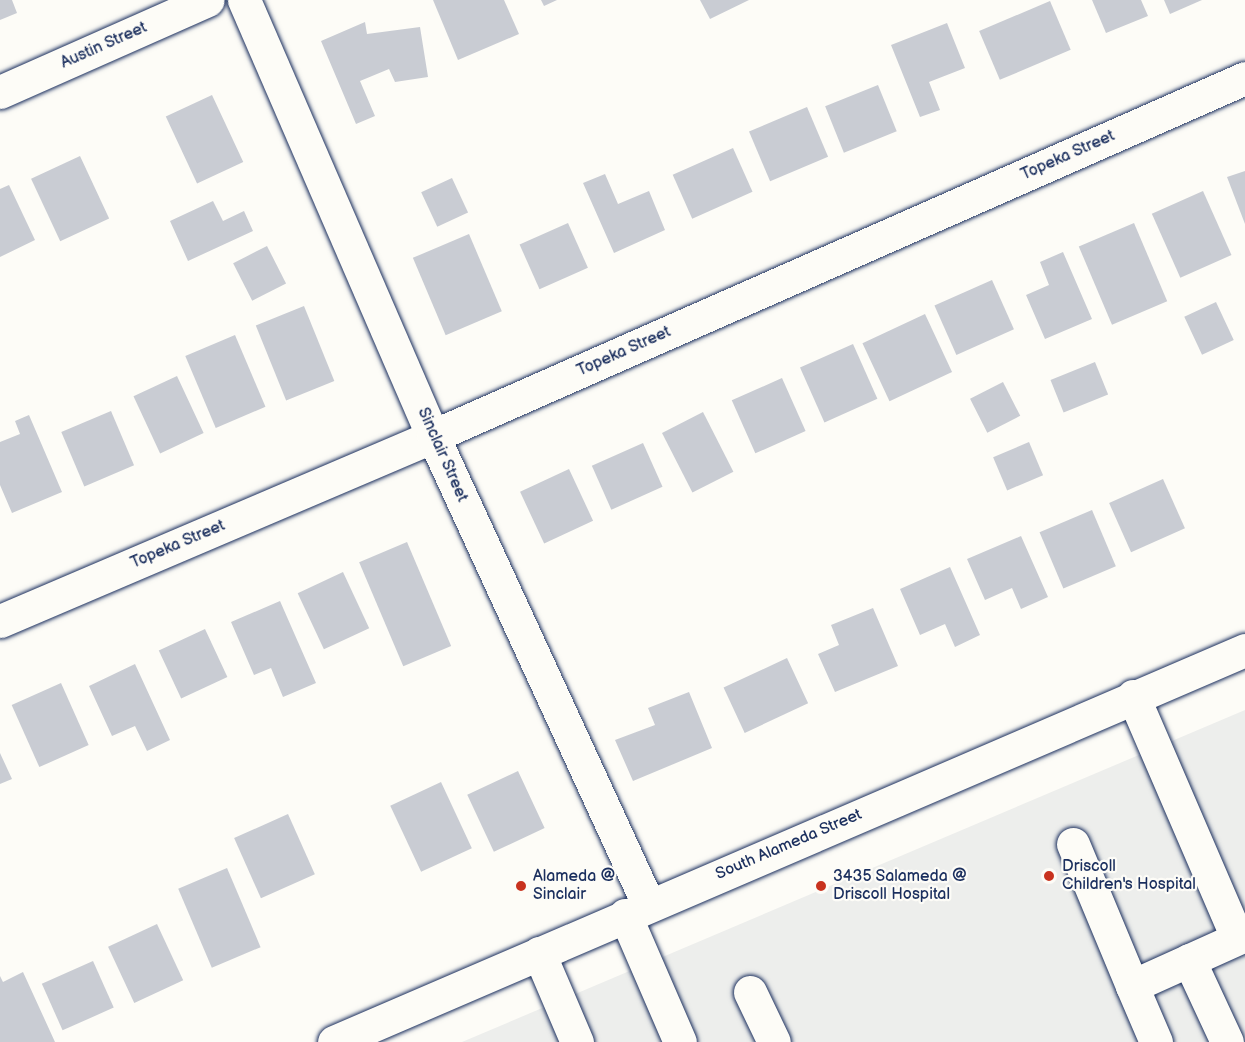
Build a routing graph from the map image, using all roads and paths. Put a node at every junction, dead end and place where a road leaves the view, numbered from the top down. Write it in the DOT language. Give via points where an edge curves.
graph roads {
  1 [pos="208,0"];
  2 [pos="244,0"];
  3 [pos="1245,78"];
  4 [pos="0,92"];
  5 [pos="433,436"];
  6 [pos="0,621"];
  7 [pos="1245,650"];
  8 [pos="1133,696"];
  9 [pos="1073,844"];
  10 [pos="637,910"];
  11 [pos="1241,936"];
  12 [pos="539,953"];
  13 [pos="1189,960"];
  14 [pos="1132,986"];
  15 [pos="750,992"];
  16 [pos="334,1042"];
  17 [pos="577,1042"];
  18 [pos="680,1042"];
  19 [pos="774,1042"];
  20 [pos="1156,1042"];
  21 [pos="1227,1042"];
  1 -- 4 [label="street, Austin Street"];
  2 -- 5 [label="street, Sinclair Street"];
  3 -- 5 [label="street, Topeka Street"];
  5 -- 6 [label="street, Topeka Street"];
  5 -- 10 [label="street, Sinclair Street"];
  7 -- 8 [label="street, South Alameda Street"];
  8 -- 10 [label="street, South Alameda Street"];
  8 -- 11 [label="street"];
  9 -- 14 [label="street"];
  10 -- 12 [label="street, South Alameda Street"];
  10 -- 18 [label="street, Sinclair Street"];
  11 -- 13 [label="street"];
  12 -- 16 [label="street, South Alameda Street"];
  12 -- 17 [label="street"];
  13 -- 14 [label="street"];
  13 -- 21 [label="street"];
  14 -- 20 [label="street"];
  15 -- 19 [label="street"];
}
